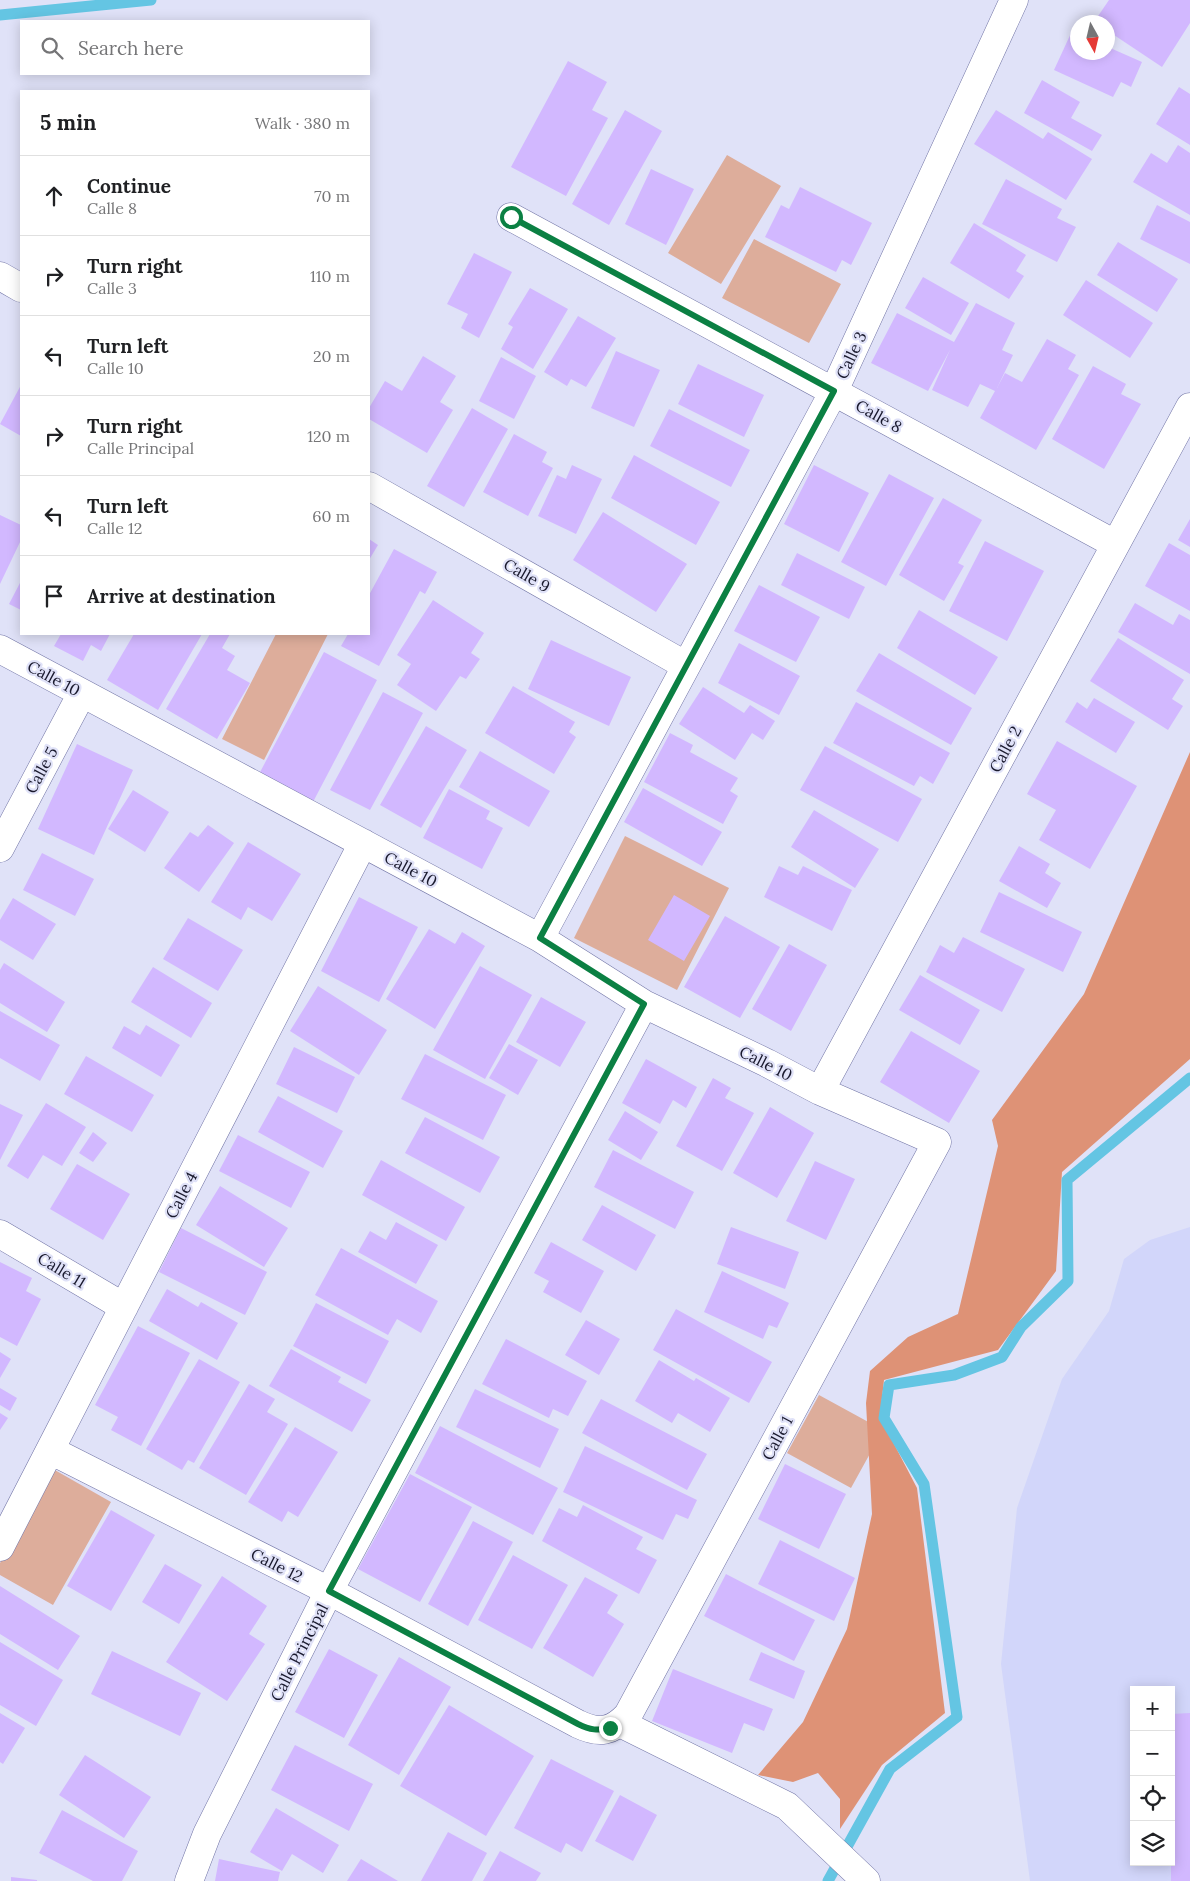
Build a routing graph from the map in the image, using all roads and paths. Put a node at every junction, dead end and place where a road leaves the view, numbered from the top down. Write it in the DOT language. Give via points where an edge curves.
graph roads {
  1 [pos="1014,0"];
  2 [pos="511,217"];
  3 [pos="0,276"];
  4 [pos="20,287"];
  5 [pos="834,391"];
  6 [pos="1190,407"];
  7 [pos="370,487"];
  8 [pos="1115,544"];
  9 [pos="0,649"];
  10 [pos="685,665"];
  11 [pos="82,693"];
  12 [pos="363,843"];
  13 [pos="0,848"];
  14 [pos="540,938"];
  15 [pos="644,1004"];
  16 [pos="820,1091"];
  17 [pos="938,1142"];
  18 [pos="0,1234"];
  19 [pos="124,1306"];
  20 [pos="50,1450"];
  21 [pos="0,1547"];
  22 [pos="329,1591"];
  23 [pos="615,1726"];
  24 [pos="189,1881"];
  25 [pos="866,1881"];
  1 -- 5 [label="street, Calle 3"];
  2 -- 5 [label="street, Calle 8"];
  3 -- 4 [label="street"];
  5 -- 8 [label="street, Calle 8"];
  5 -- 10 [label="street, Calle 3"];
  6 -- 8 [label="street, Calle 2"];
  7 -- 10 [label="street, Calle 9"];
  8 -- 16 [label="street, Calle 2"];
  9 -- 11 [label="street, Calle 10"];
  10 -- 14 [label="street, Calle 3"];
  11 -- 12 [label="street, Calle 10"];
  11 -- 13 [label="street, Calle 5"];
  12 -- 14 [label="street, Calle 10"];
  12 -- 19 [label="street, Calle 4"];
  14 -- 15 [label="street, Calle 10"];
  15 -- 16 [label="street, Calle 10"];
  15 -- 22 [label="street, Calle Principal"];
  16 -- 17 [label="street, Calle 10"];
  17 -- 23 [label="street, Calle 1" via="628,1715"];
  18 -- 19 [label="street, Calle 11"];
  19 -- 20 [label="street, Calle 4"];
  20 -- 21 [label="street, Calle 4"];
  20 -- 22 [label="street, Calle 12"];
  22 -- 23 [label="street, Calle 12" via="588,1729 599,1731"];
  22 -- 24 [label="street, Calle Principal" via="207,1834"];
  23 -- 25 [label="street" via="787,1806"];
}
